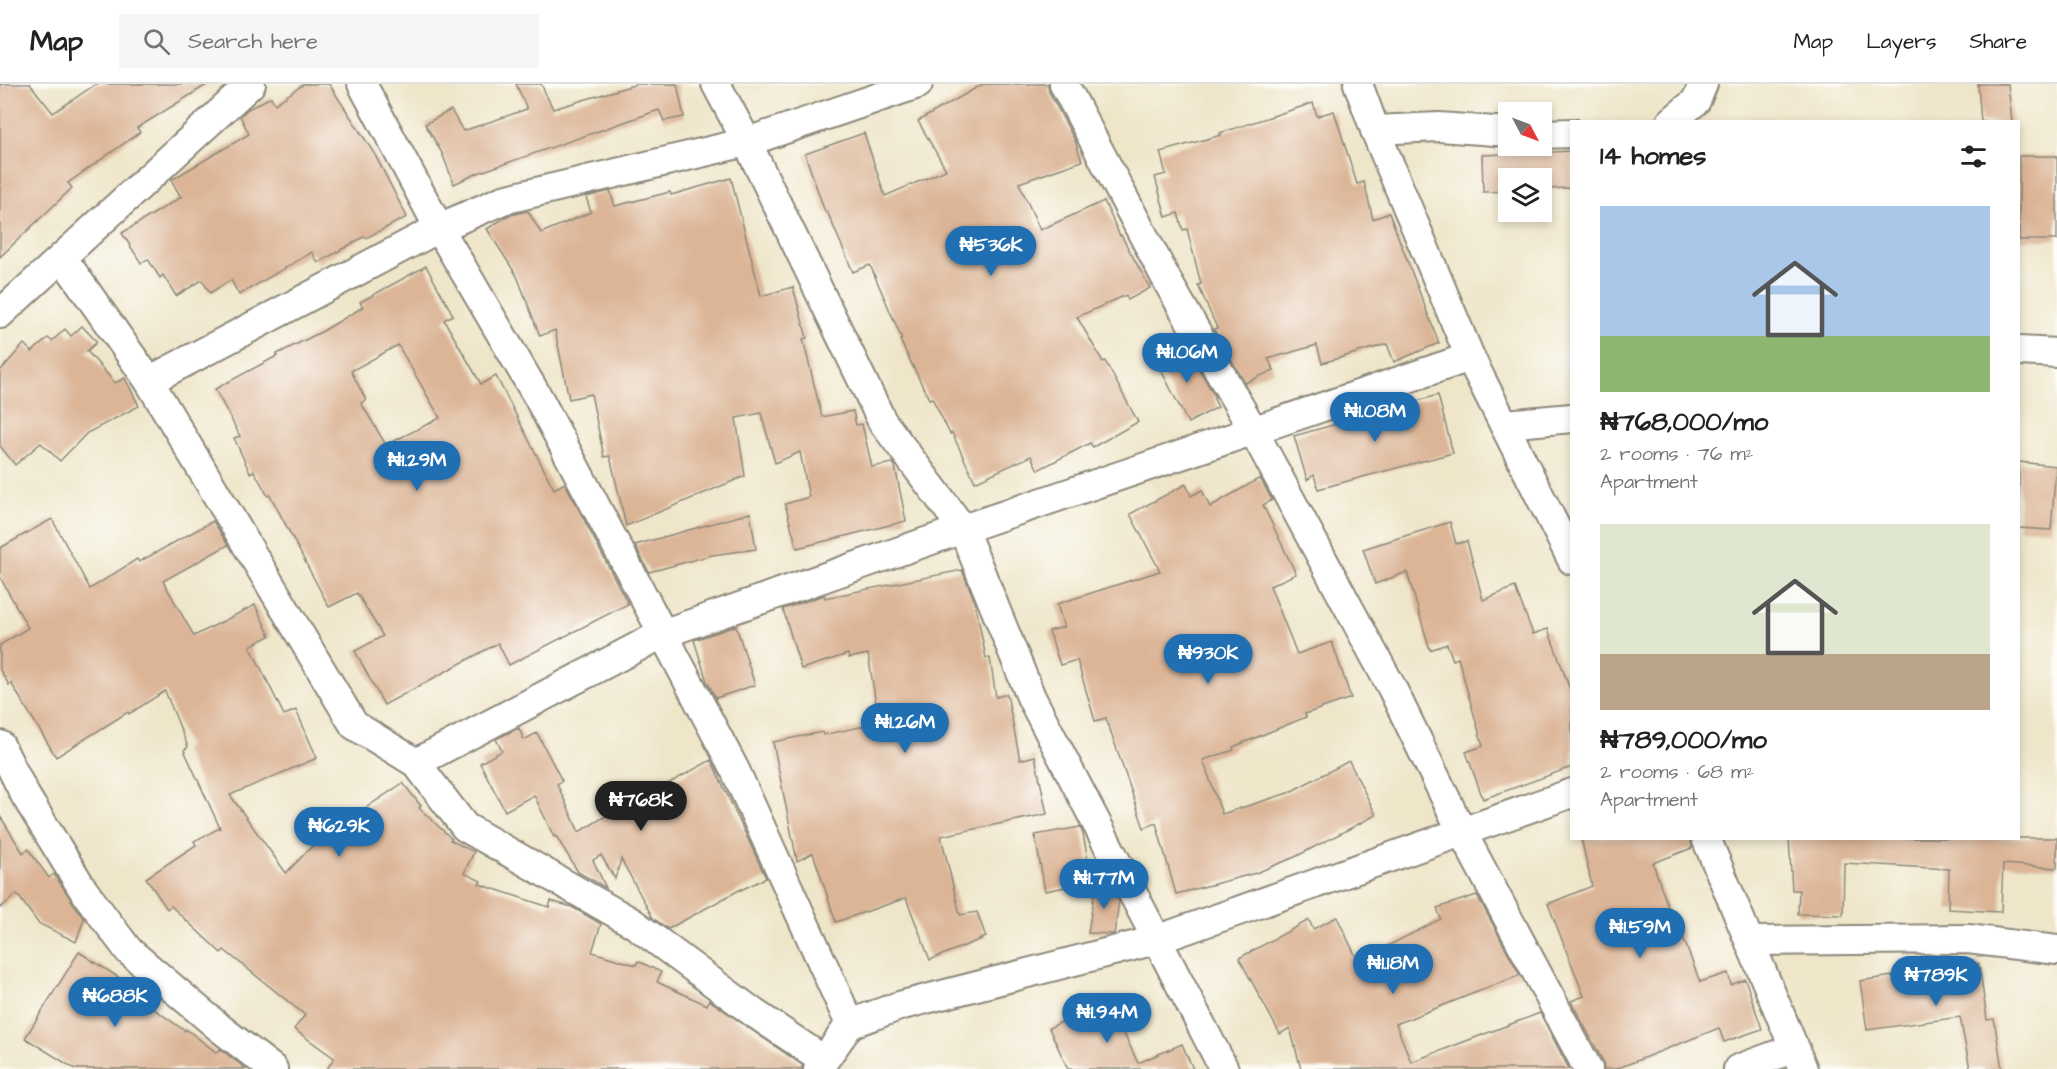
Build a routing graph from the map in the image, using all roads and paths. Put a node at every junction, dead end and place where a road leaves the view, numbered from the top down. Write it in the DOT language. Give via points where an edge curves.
graph roads {
  1 [pos="251,84"];
  2 [pos="362,84"];
  3 [pos="716,84"];
  4 [pos="918,84"];
  5 [pos="1064,84"];
  6 [pos="1358,84"];
  7 [pos="1702,84"];
  8 [pos="1673,120"];
  9 [pos="1375,130"];
  10 [pos="1498,131"];
  11 [pos="1570,133"];
  12 [pos="1552,134"];
  13 [pos="747,142"];
  14 [pos="440,228"];
  15 [pos="62,257"];
  16 [pos="0,314"];
  17 [pos="2020,351"];
  18 [pos="2057,353"];
  19 [pos="1470,357"];
  20 [pos="148,381"];
  21 [pos="1570,418"];
  22 [pos="1504,424"];
  23 [pos="1253,430"];
  24 [pos="963,529"];
  25 [pos="1570,556"];
  26 [pos="662,634"];
  27 [pos="0,745"];
  28 [pos="416,764"];
  29 [pos="1570,794"];
  30 [pos="1462,832"];
  31 [pos="1707,840"];
  32 [pos="1156,940"];
  33 [pos="1750,941"];
  34 [pos="2057,950"];
  35 [pos="850,1024"];
  36 [pos="1799,1059"];
  37 [pos="821,1064"];
  38 [pos="273,1069"];
  39 [pos="1224,1069"];
  40 [pos="1588,1069"];
  41 [pos="1737,1069"];
  1 -- 15 [label="street"];
  2 -- 14 [label="street"];
  3 -- 13 [label="street"];
  4 -- 13 [label="street"];
  5 -- 23 [label="street" via="1170,286"];
  6 -- 9 [label="street"];
  7 -- 8 [label="street" via="1696,101"];
  9 -- 10 [label="street" via="1439,127"];
  9 -- 19 [label="street"];
  11 -- 12 [label="street"];
  13 -- 14 [label="street" via="503,200"];
  13 -- 24 [label="street" via="882,421"];
  14 -- 20 [label="street"];
  14 -- 26 [label="street" via="539,399"];
  15 -- 16 [label="street"];
  15 -- 20 [label="street"];
  17 -- 18 [label="street"];
  19 -- 22 [label="street"];
  19 -- 23 [label="street"];
  20 -- 28 [label="street" via="354,725"];
  21 -- 22 [label="street"];
  22 -- 25 [label="street"];
  23 -- 24 [label="street"];
  23 -- 30 [label="street" via="1392,688"];
  24 -- 26 [label="street"];
  24 -- 32 [label="street" via="1032,697"];
  26 -- 28 [label="street"];
  26 -- 35 [label="street" via="735,770"];
  27 -- 38 [label="street" via="25,795 84,891 129,951"];
  28 -- 37 [label="street" via="465,827 633,923"];
  29 -- 30 [label="street"];
  30 -- 32 [label="street"];
  30 -- 40 [label="street"];
  31 -- 33 [label="street"];
  32 -- 35 [label="street" via="899,1006"];
  32 -- 39 [label="street"];
  33 -- 34 [label="street" via="1968,939"];
  33 -- 36 [label="street"];
  35 -- 37 [label="street"];
  36 -- 41 [label="street"];
}
